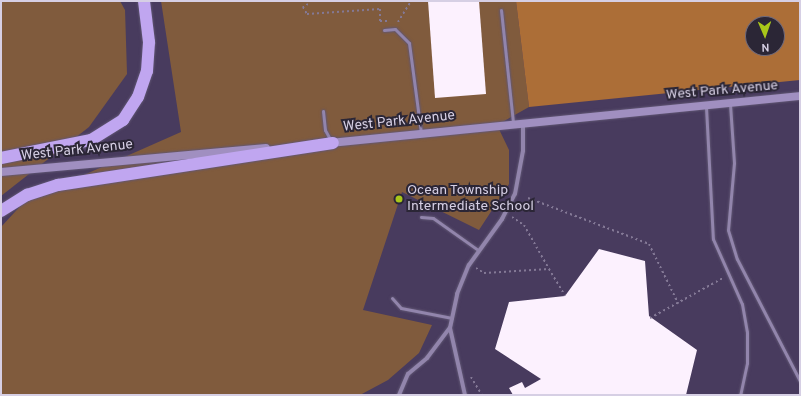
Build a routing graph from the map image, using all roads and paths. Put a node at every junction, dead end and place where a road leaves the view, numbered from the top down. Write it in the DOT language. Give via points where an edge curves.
graph roads {
  1 [pos="144,1"];
  2 [pos="411,1"];
  3 [pos="308,4"];
  4 [pos="501,10"];
  5 [pos="398,22"];
  6 [pos="395,29"];
  7 [pos="384,30"];
  8 [pos="800,96"];
  9 [pos="730,103"];
  10 [pos="706,105"];
  11 [pos="323,110"];
  12 [pos="523,123"];
  13 [pos="512,124"];
  14 [pos="421,133"];
  15 [pos="333,143"];
  16 [pos="1,158"];
  17 [pos="1,172"];
  18 [pos="528,198"];
  19 [pos="1,211"];
  20 [pos="506,213"];
  21 [pos="421,217"];
  22 [pos="478,250"];
  23 [pos="469,265"];
  24 [pos="549,269"];
  25 [pos="728,276"];
  26 [pos="565,296"];
  27 [pos="392,298"];
  28 [pos="678,303"];
  29 [pos="452,318"];
  30 [pos="650,318"];
  31 [pos="450,328"];
  32 [pos="471,377"];
  33 [pos="800,380"];
  34 [pos="399,395"];
  35 [pos="465,395"];
  36 [pos="482,395"];
  37 [pos="738,395"];
  1 -- 16 [label="highway" via="149,42 147,71 138,97 123,120 91,140"];
  2 -- 5 [label="path"];
  3 -- 5 [label="path" via="303,7 308,14 380,10 380,21"];
  4 -- 13 [label="lane"];
  5 -- 6 [label="path"];
  6 -- 7 [label="lane"];
  6 -- 14 [label="lane" via="409,43"];
  8 -- 9 [label="street, West Park Avenue"];
  9 -- 10 [label="street, West Park Avenue"];
  9 -- 33 [label="lane" via="734,163 728,201 728,230 737,259"];
  10 -- 12 [label="street, West Park Avenue"];
  10 -- 25 [label="lane" via="713,239"];
  11 -- 15 [label="lane" via="325,130"];
  12 -- 13 [label="street, West Park Avenue"];
  12 -- 20 [label="street" via="520,178"];
  13 -- 14 [label="street, West Park Avenue"];
  14 -- 15 [label="street, West Park Avenue"];
  15 -- 17 [label="street, West Park Avenue"];
  15 -- 19 [label="highway" via="58,185 27,195"];
  18 -- 28 [label="path" via="649,244"];
  20 -- 22 [label="street"];
  20 -- 24 [label="path" via="524,225"];
  21 -- 22 [label="lane" via="433,218"];
  22 -- 23 [label="street"];
  23 -- 24 [label="path" via="484,273"];
  23 -- 29 [label="street"];
  24 -- 26 [label="path"];
  25 -- 28 [label="path"];
  25 -- 37 [label="lane" via="742,304 747,332 747,363"];
  27 -- 29 [label="lane" via="401,308"];
  28 -- 30 [label="path"];
  29 -- 31 [label="street"];
  31 -- 34 [label="street" via="427,358 405,377"];
  31 -- 35 [label="street"];
  32 -- 36 [label="path"];
}
